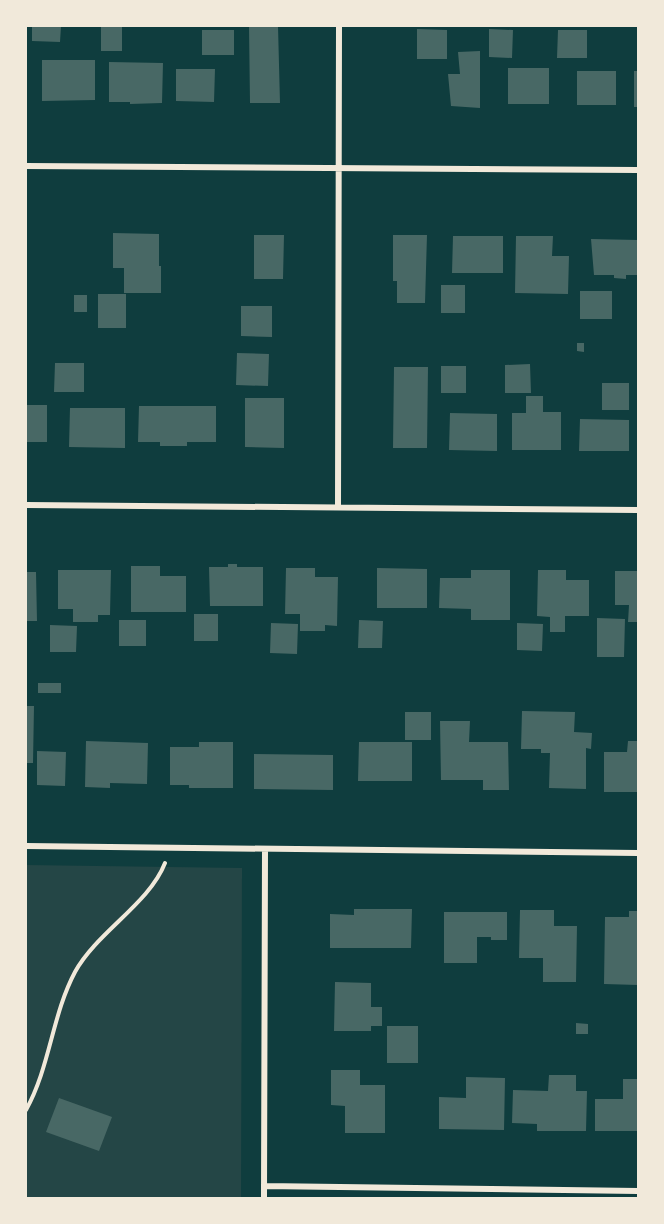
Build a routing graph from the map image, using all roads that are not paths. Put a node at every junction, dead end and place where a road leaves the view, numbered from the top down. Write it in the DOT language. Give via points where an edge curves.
graph roads {
  1 [pos="339,26"];
  2 [pos="26,166"];
  3 [pos="337,169"];
  4 [pos="639,170"];
  5 [pos="26,505"];
  6 [pos="338,507"];
  7 [pos="639,510"];
  8 [pos="26,846"];
  9 [pos="265,849"];
  10 [pos="639,853"];
  11 [pos="264,1186"];
  12 [pos="639,1191"];
  13 [pos="264,1198"];
  1 -- 3 [label="street"];
  2 -- 3 [label="street"];
  3 -- 4 [label="street"];
  3 -- 6 [label="street"];
  5 -- 6 [label="street"];
  6 -- 7 [label="street"];
  8 -- 9 [label="street"];
  9 -- 10 [label="street"];
  9 -- 11 [label="street"];
  11 -- 12 [label="street"];
  11 -- 13 [label="street"];
}
